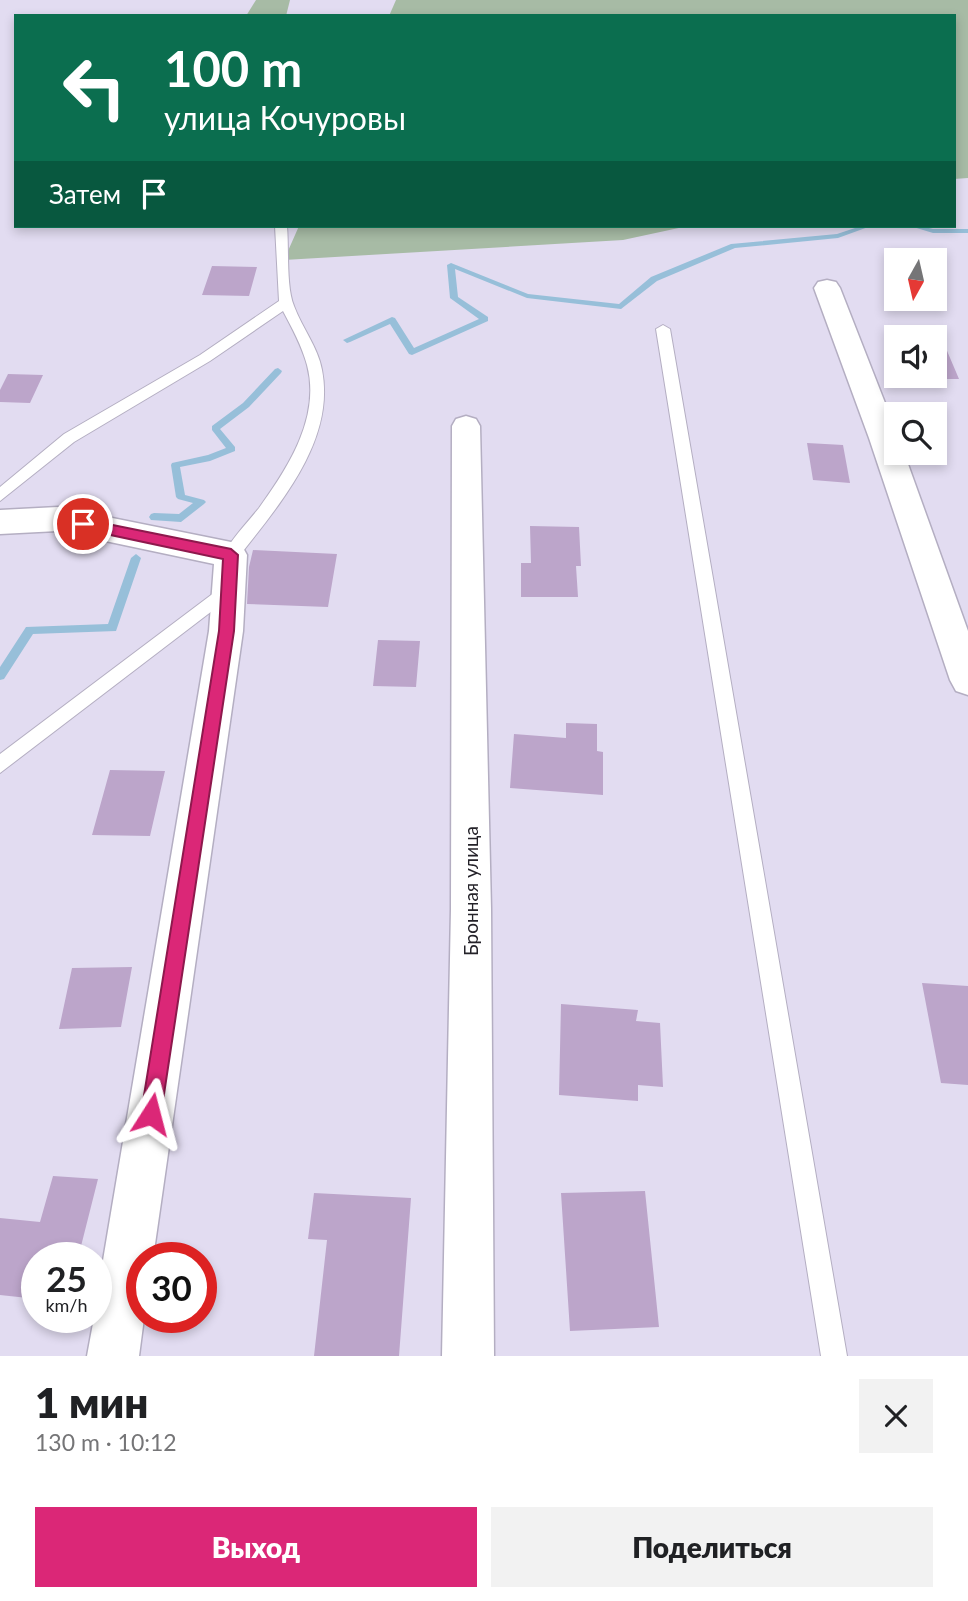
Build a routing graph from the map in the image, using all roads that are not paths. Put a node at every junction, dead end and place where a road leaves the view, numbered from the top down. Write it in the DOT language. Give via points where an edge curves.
graph roads {
  1 [pos="281,228"];
  2 [pos="827,288"];
  3 [pos="286,303"];
  4 [pos="663,329"];
  5 [pos="466,426"];
  6 [pos="0,495"];
  7 [pos="0,522"];
  8 [pos="229,572"];
  9 [pos="968,680"];
  10 [pos="0,765"];
  11 [pos="113,1356"];
  12 [pos="467,1356"];
  13 [pos="834,1356"];
  1 -- 3 [label="lane"];
  2 -- 9 [label="street"];
  3 -- 6 [label="lane" via="205,358 69,438"];
  3 -- 8 [label="lane" via="316,371 318,404 305,446"];
  4 -- 13 [label="lane"];
  5 -- 12 [label="street, Бронная улица" via="471,909"];
  7 -- 8 [label="street" via="58,519"];
  8 -- 10 [label="lane"];
  8 -- 11 [label="street" via="226,631"];
}
